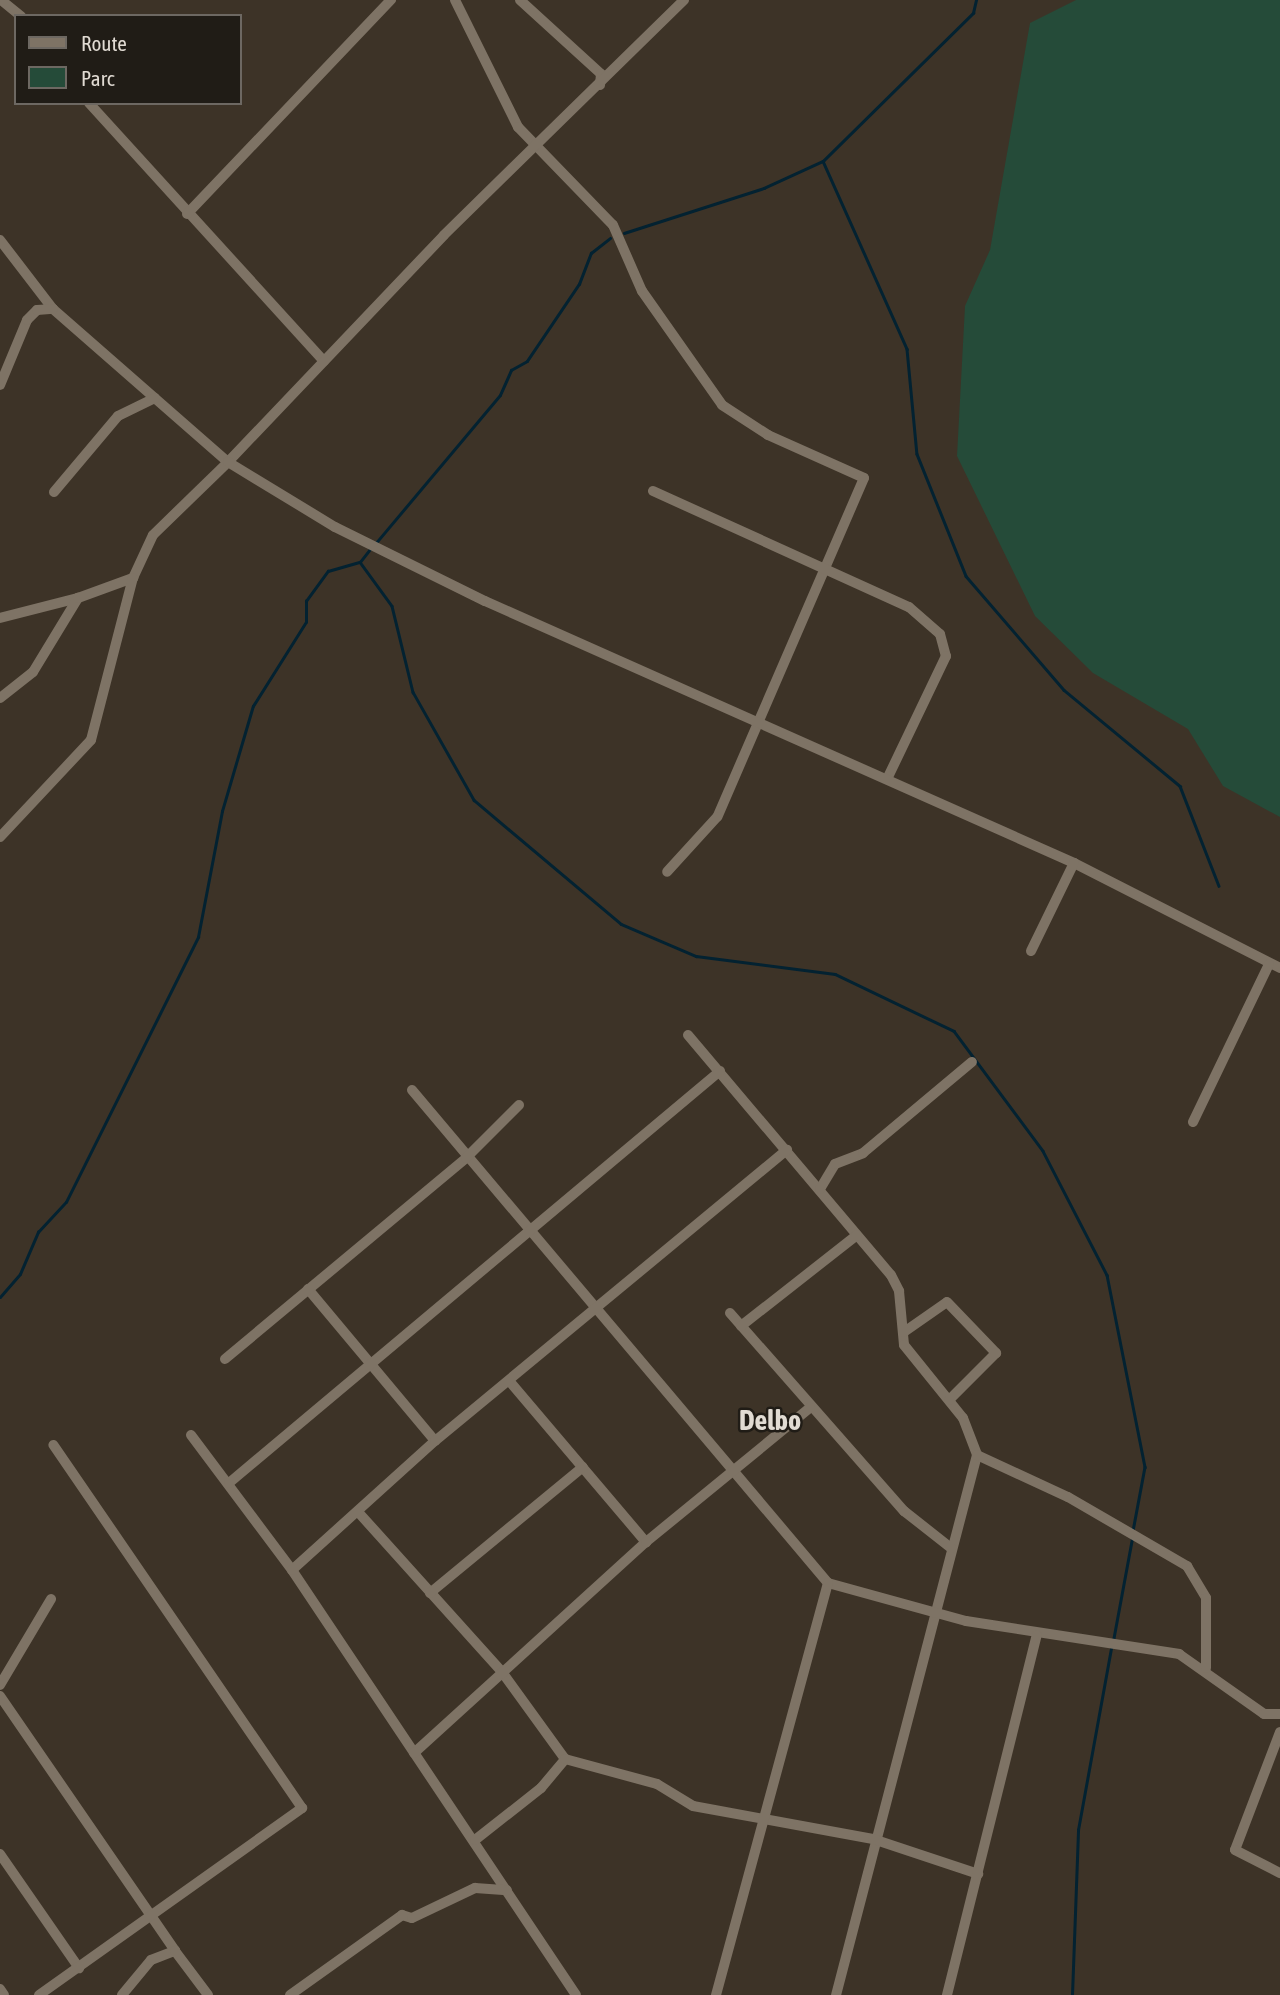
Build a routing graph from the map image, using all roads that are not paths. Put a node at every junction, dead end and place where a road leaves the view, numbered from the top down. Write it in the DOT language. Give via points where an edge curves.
graph roads {
  1 [pos="1,0"];
  2 [pos="391,0"];
  3 [pos="455,0"];
  4 [pos="684,0"];
  5 [pos="524,1"];
  6 [pos="18,14"];
  7 [pos="600,85"];
  8 [pos="91,105"];
  9 [pos="533,148"];
  10 [pos="187,214"];
  11 [pos="0,240"];
  12 [pos="53,309"];
  13 [pos="324,361"];
  14 [pos="0,385"];
  15 [pos="155,398"];
  16 [pos="228,462"];
  17 [pos="653,491"];
  18 [pos="54,492"];
  19 [pos="828,570"];
  20 [pos="133,578"];
  21 [pos="78,598"];
  22 [pos="0,618"];
  23 [pos="0,698"];
  24 [pos="757,720"];
  25 [pos="887,779"];
  26 [pos="0,836"];
  27 [pos="1074,863"];
  28 [pos="667,872"];
  29 [pos="1031,951"];
  30 [pos="1269,964"];
  31 [pos="1280,968"];
  32 [pos="688,1035"];
  33 [pos="972,1062"];
  34 [pos="720,1071"];
  35 [pos="412,1090"];
  36 [pos="519,1105"];
  37 [pos="1193,1122"];
  38 [pos="787,1150"];
  39 [pos="466,1158"];
  40 [pos="820,1189"];
  41 [pos="530,1234"];
  42 [pos="857,1234"];
  43 [pos="308,1289"];
  44 [pos="596,1312"];
  45 [pos="730,1313"];
  46 [pos="741,1326"];
  47 [pos="904,1332"];
  48 [pos="225,1359"];
  49 [pos="372,1366"];
  50 [pos="511,1383"];
  51 [pos="949,1400"];
  52 [pos="810,1408"];
  53 [pos="191,1434"];
  54 [pos="435,1441"];
  55 [pos="53,1444"];
  56 [pos="977,1455"];
  57 [pos="583,1468"];
  58 [pos="732,1472"];
  59 [pos="229,1483"];
  60 [pos="359,1513"];
  61 [pos="646,1542"];
  62 [pos="951,1548"];
  63 [pos="292,1570"];
  64 [pos="828,1583"];
  65 [pos="430,1593"];
  66 [pos="51,1599"];
  67 [pos="936,1612"];
  68 [pos="1037,1635"];
  69 [pos="1206,1668"];
  70 [pos="502,1672"];
  71 [pos="0,1685"];
  72 [pos="0,1696"];
  73 [pos="1280,1714"];
  74 [pos="1280,1732"];
  75 [pos="414,1753"];
  76 [pos="565,1759"];
  77 [pos="762,1821"];
  78 [pos="873,1839"];
  79 [pos="475,1840"];
  80 [pos="0,1854"];
  81 [pos="1280,1873"];
  82 [pos="978,1874"];
  83 [pos="507,1890"];
  84 [pos="150,1912"];
  85 [pos="176,1951"];
  86 [pos="79,1968"];
  87 [pos="0,1989"];
  88 [pos="4,1995"];
  89 [pos="39,1995"];
  90 [pos="122,1995"];
  91 [pos="208,1995"];
  92 [pos="290,1995"];
  93 [pos="576,1995"];
  94 [pos="716,1995"];
  95 [pos="836,1995"];
  96 [pos="947,1995"];
  1 -- 6 [label="street"];
  2 -- 10 [label="street"];
  3 -- 9 [label="street"];
  4 -- 7 [label="street"];
  5 -- 7 [label="street" via="601,74"];
  7 -- 9 [label="street"];
  8 -- 10 [label="street"];
  9 -- 13 [label="street"];
  9 -- 19 [label="street" via="613,225 642,290 722,405 768,435 864,478"];
  10 -- 13 [label="street"];
  11 -- 12 [label="street"];
  12 -- 14 [label="street" via="37,310 26,320"];
  12 -- 15 [label="street"];
  13 -- 16 [label="street"];
  15 -- 16 [label="street"];
  15 -- 18 [label="street" via="118,416"];
  16 -- 20 [label="street" via="153,535"];
  16 -- 24 [label="street" via="335,527 485,601"];
  17 -- 19 [label="street"];
  19 -- 24 [label="street"];
  19 -- 25 [label="street" via="909,607 940,634 946,656"];
  20 -- 21 [label="street"];
  20 -- 26 [label="street" via="91,740"];
  21 -- 22 [label="street"];
  21 -- 23 [label="street" via="33,672"];
  24 -- 25 [label="street"];
  24 -- 28 [label="street" via="717,817"];
  25 -- 27 [label="street"];
  27 -- 29 [label="street"];
  27 -- 30 [label="street"];
  30 -- 31 [label="street"];
  30 -- 37 [label="street"];
  32 -- 34 [label="street"];
  33 -- 40 [label="street" via="863,1153 835,1164"];
  34 -- 38 [label="street"];
  34 -- 41 [label="street"];
  35 -- 39 [label="street"];
  36 -- 39 [label="street"];
  38 -- 40 [label="street"];
  38 -- 44 [label="street"];
  39 -- 41 [label="street"];
  39 -- 43 [label="street"];
  40 -- 42 [label="street"];
  41 -- 44 [label="street"];
  41 -- 49 [label="street"];
  42 -- 46 [label="street"];
  42 -- 47 [label="street" via="899,1291"];
  43 -- 48 [label="street"];
  43 -- 49 [label="street"];
  44 -- 50 [label="street"];
  44 -- 58 [label="street"];
  45 -- 46 [label="street"];
  46 -- 52 [label="street"];
  47 -- 51 [label="street" via="913,1361"];
  47 -- 51 [label="street" via="947,1302 996,1353"];
  49 -- 54 [label="street"];
  49 -- 59 [label="street"];
  50 -- 54 [label="street"];
  50 -- 57 [label="street"];
  51 -- 56 [label="street"];
  52 -- 58 [label="street"];
  52 -- 62 [label="street" via="904,1511"];
  53 -- 59 [label="street"];
  54 -- 60 [label="street"];
  55 -- 84 [label="street" via="302,1808"];
  56 -- 62 [label="street"];
  56 -- 69 [label="street" via="1068,1497 1187,1566 1206,1598"];
  57 -- 61 [label="street"];
  57 -- 65 [label="street"];
  58 -- 61 [label="street"];
  58 -- 64 [label="street"];
  59 -- 63 [label="street"];
  60 -- 63 [label="street"];
  60 -- 65 [label="street"];
  61 -- 70 [label="street"];
  62 -- 67 [label="street"];
  63 -- 75 [label="street"];
  64 -- 67 [label="street"];
  64 -- 77 [label="street"];
  65 -- 70 [label="street"];
  66 -- 71 [label="street"];
  67 -- 68 [label="street"];
  67 -- 78 [label="street"];
  68 -- 69 [label="street" via="1179,1654"];
  68 -- 82 [label="street"];
  69 -- 73 [label="street" via="1264,1714"];
  70 -- 75 [label="street"];
  70 -- 76 [label="street"];
  72 -- 84 [label="street"];
  74 -- 81 [label="street" via="1235,1850"];
  75 -- 79 [label="street"];
  76 -- 77 [label="street" via="657,1784 693,1806"];
  76 -- 79 [label="street" via="541,1788"];
  77 -- 78 [label="street"];
  77 -- 94 [label="street"];
  78 -- 82 [label="street"];
  78 -- 95 [label="street"];
  79 -- 83 [label="street"];
  80 -- 86 [label="street"];
  82 -- 96 [label="street"];
  83 -- 92 [label="street" via="475,1888 412,1918 402,1916"];
  83 -- 93 [label="street"];
  84 -- 85 [label="street"];
  84 -- 86 [label="street"];
  85 -- 90 [label="street" via="151,1960"];
  85 -- 91 [label="street"];
  86 -- 89 [label="street"];
  87 -- 88 [label="street"];
}
